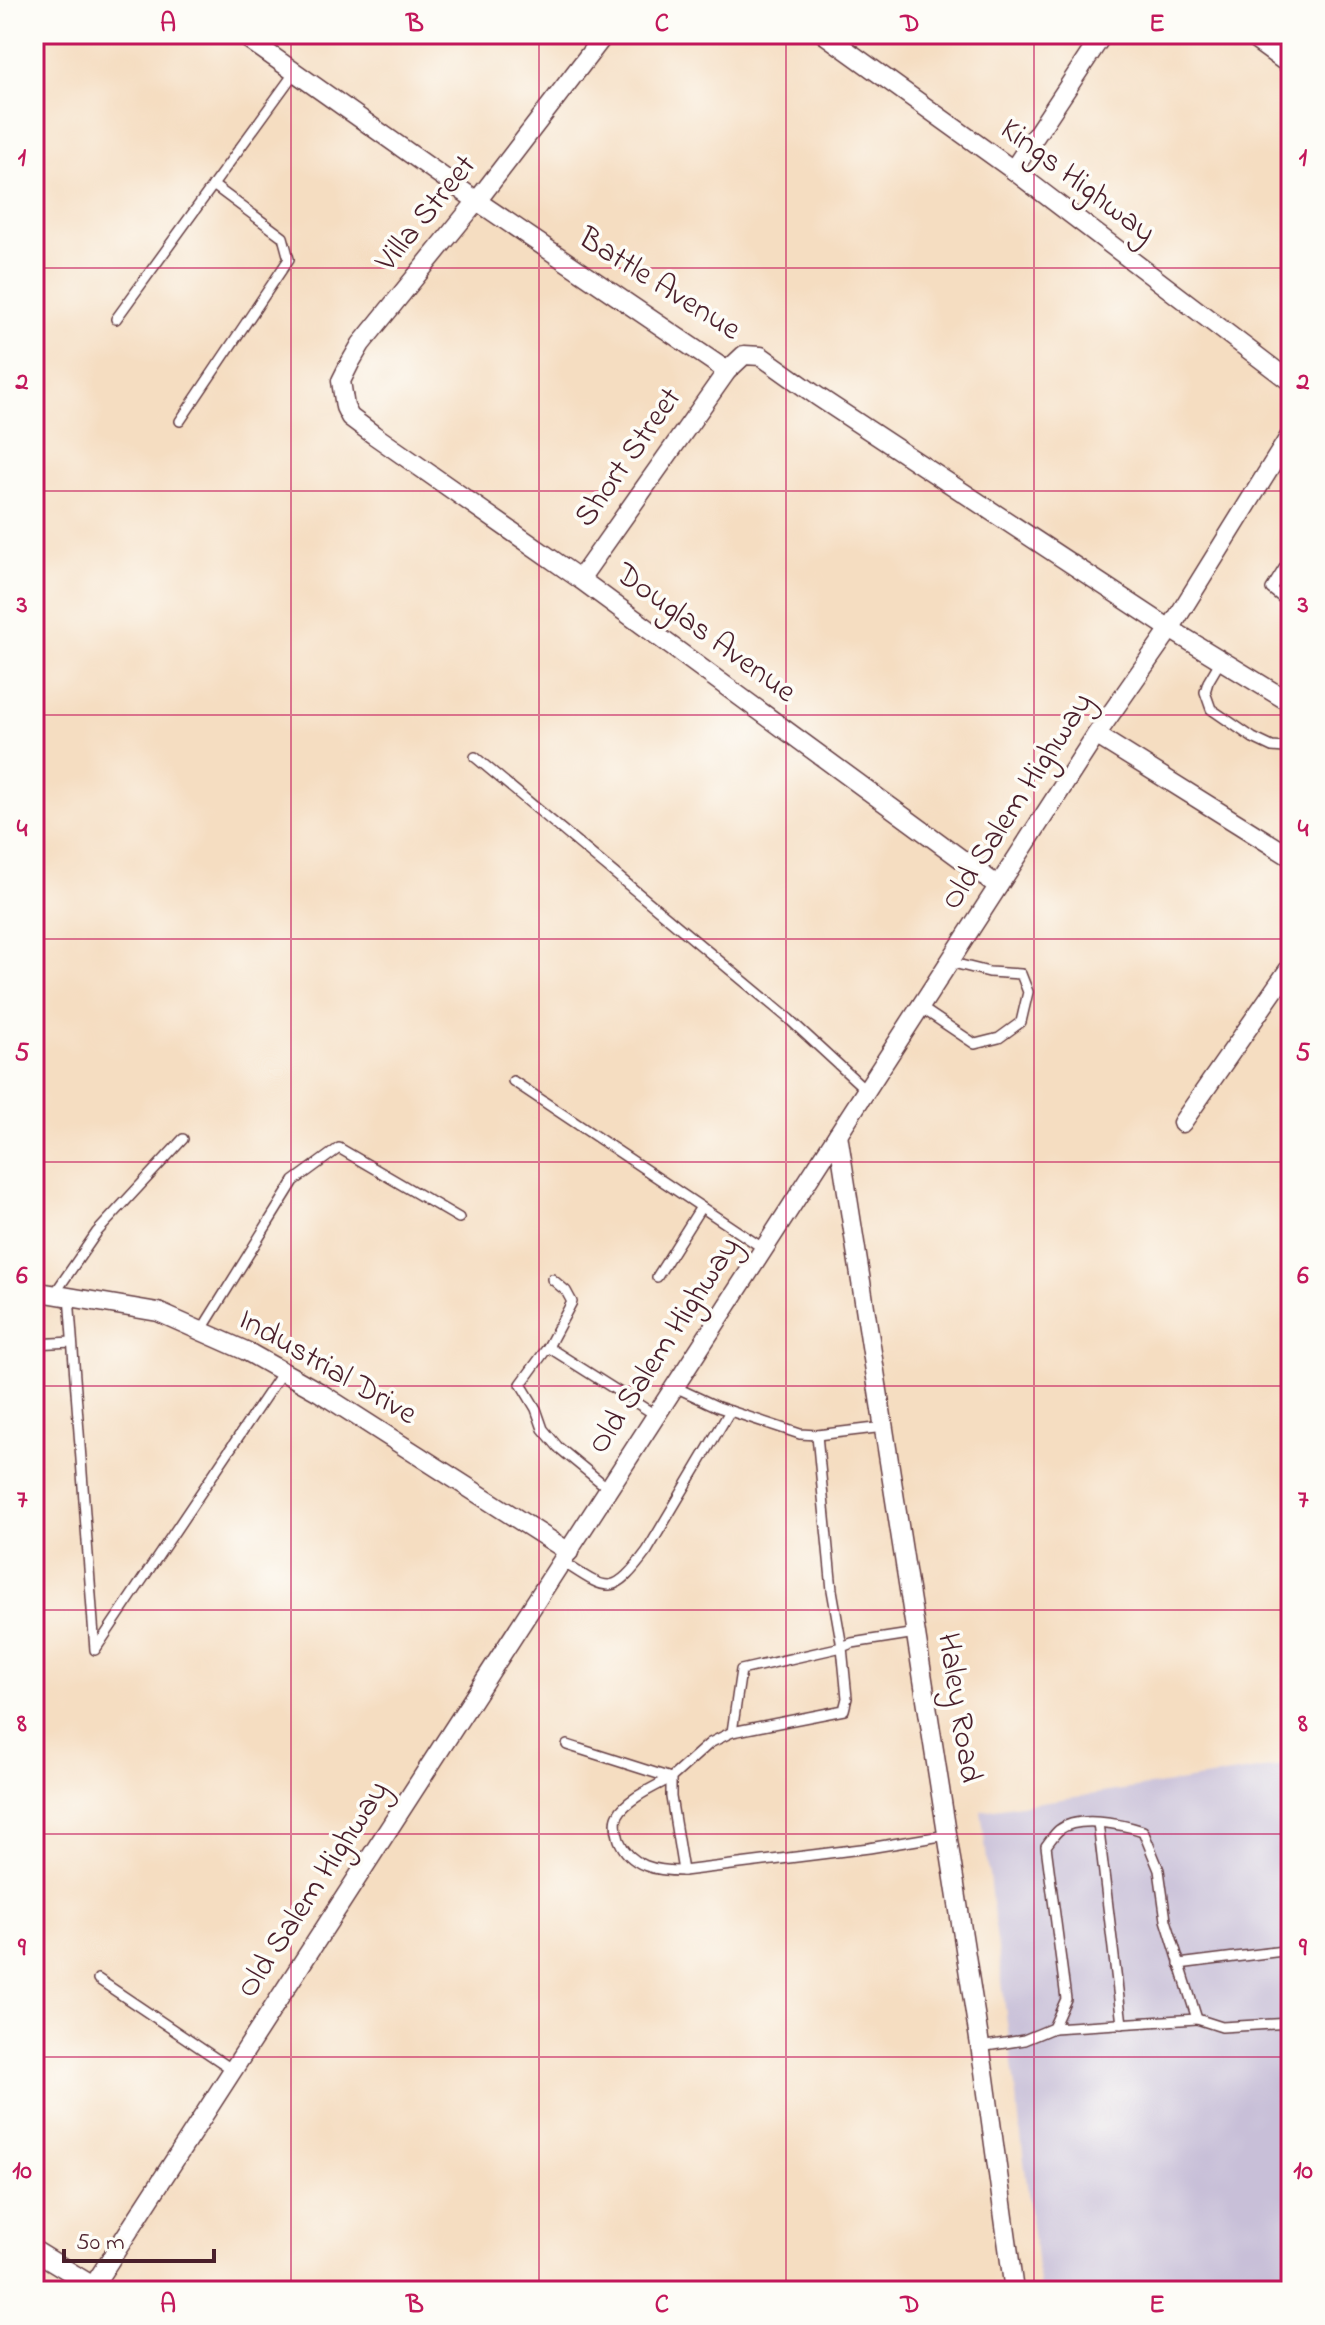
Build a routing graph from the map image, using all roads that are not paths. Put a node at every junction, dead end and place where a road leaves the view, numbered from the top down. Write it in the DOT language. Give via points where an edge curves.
graph roads {
  1 [pos="241,34"];
  2 [pos="605,34"];
  3 [pos="824,34"];
  4 [pos="1103,34"];
  5 [pos="1247,34"];
  6 [pos="1291,66"];
  7 [pos="295,72"];
  8 [pos="1013,170"];
  9 [pos="213,185"];
  10 [pos="477,201"];
  11 [pos="116,319"];
  12 [pos="727,371"];
  13 [pos="1291,382"];
  14 [pos="180,421"];
  15 [pos="1291,434"];
  16 [pos="374,435"];
  17 [pos="1291,557"];
  18 [pos="580,579"];
  19 [pos="1291,605"];
  20 [pos="1170,629"];
  21 [pos="1221,660"];
  22 [pos="1291,703"];
  23 [pos="1096,735"];
  24 [pos="1291,745"];
  25 [pos="475,757"];
  26 [pos="1291,857"];
  27 [pos="998,886"];
  28 [pos="949,962"];
  29 [pos="1291,966"];
  30 [pos="920,1007"];
  31 [pos="513,1081"];
  32 [pos="866,1090"];
  33 [pos="1182,1123"];
  34 [pos="838,1134"];
  35 [pos="183,1139"];
  36 [pos="701,1207"];
  37 [pos="459,1218"];
  38 [pos="764,1249"];
  39 [pos="657,1277"];
  40 [pos="552,1279"];
  41 [pos="34,1291"];
  42 [pos="62,1294"];
  43 [pos="201,1331"];
  44 [pos="72,1342"];
  45 [pos="34,1344"];
  46 [pos="548,1347"];
  47 [pos="282,1372"];
  48 [pos="675,1387"];
  49 [pos="730,1411"];
  50 [pos="657,1416"];
  51 [pos="884,1427"];
  52 [pos="817,1435"];
  53 [pos="609,1489"];
  54 [pos="566,1557"];
  55 [pos="916,1633"];
  56 [pos="842,1647"];
  57 [pos="732,1732"];
  58 [pos="567,1745"];
  59 [pos="671,1778"];
  60 [pos="1098,1823"];
  61 [pos="947,1835"];
  62 [pos="683,1871"];
  63 [pos="1291,1950"];
  64 [pos="1179,1964"];
  65 [pos="98,1979"];
  66 [pos="1197,2019"];
  67 [pos="1291,2023"];
  68 [pos="1122,2024"];
  69 [pos="1053,2028"];
  70 [pos="980,2047"];
  71 [pos="233,2070"];
  72 [pos="34,2250"];
  73 [pos="91,2289"];
  74 [pos="1014,2291"];
  1 -- 7 [label="street, Battle Avenue"];
  2 -- 10 [label="street, Villa Street"];
  3 -- 8 [label="street, Kings Highway"];
  4 -- 8 [label="street"];
  5 -- 6 [label="street"];
  7 -- 9 [label="lane"];
  7 -- 10 [label="street, Battle Avenue"];
  8 -- 13 [label="street, Kings Highway"];
  9 -- 11 [label="lane"];
  9 -- 14 [label="lane" via="283,237 289,259"];
  10 -- 12 [label="street, Battle Avenue"];
  10 -- 16 [label="street, Villa Street" via="361,344 341,381 350,417"];
  12 -- 18 [label="street, Short Street"];
  12 -- 20 [label="street, Battle Avenue" via="744,355 761,356"];
  15 -- 20 [label="street, Old Salem Highway"];
  16 -- 18 [label="street, Douglas Avenue"];
  17 -- 19 [label="lane" via="1271,589"];
  18 -- 27 [label="street, Douglas Avenue"];
  20 -- 21 [label="street, Battle Avenue"];
  20 -- 23 [label="street, Old Salem Highway"];
  21 -- 22 [label="street, Battle Avenue"];
  21 -- 24 [label="lane" via="1205,692 1211,709 1272,747"];
  23 -- 26 [label="street"];
  23 -- 27 [label="street, Old Salem Highway"];
  25 -- 32 [label="lane" via="789,1019"];
  27 -- 28 [label="street, Old Salem Highway"];
  28 -- 30 [label="street, Old Salem Highway"];
  28 -- 30 [label="lane" via="1021,974 1028,992 1021,1022 999,1038 975,1044"];
  29 -- 33 [label="street"];
  30 -- 32 [label="street, Old Salem Highway"];
  31 -- 36 [label="lane"];
  32 -- 34 [label="street, Old Salem Highway"];
  34 -- 38 [label="street, Old Salem Highway"];
  34 -- 51 [label="street, Haley Road"];
  35 -- 42 [label="lane" via="97,1232"];
  36 -- 38 [label="lane"];
  36 -- 39 [label="lane"];
  37 -- 43 [label="lane" via="339,1148 294,1181"];
  38 -- 48 [label="street, Old Salem Highway"];
  40 -- 46 [label="lane" via="572,1302"];
  41 -- 42 [label="street, Industrial Drive"];
  42 -- 43 [label="street, Industrial Drive" via="158,1312"];
  42 -- 44 [label="lane"];
  43 -- 47 [label="street, Industrial Drive"];
  44 -- 45 [label="lane"];
  44 -- 47 [label="lane" via="95,1650"];
  46 -- 50 [label="lane"];
  46 -- 53 [label="lane" via="521,1384 558,1447"];
  47 -- 54 [label="street, Industrial Drive"];
  48 -- 49 [label="lane"];
  48 -- 50 [label="street, Old Salem Highway"];
  49 -- 52 [label="lane"];
  49 -- 54 [label="lane" via="647,1551 621,1581 605,1587 594,1583"];
  50 -- 53 [label="street, Old Salem Highway"];
  51 -- 52 [label="lane"];
  51 -- 55 [label="street, Haley Road"];
  52 -- 56 [label="lane"];
  53 -- 54 [label="street, Old Salem Highway"];
  54 -- 71 [label="street, Old Salem Highway"];
  55 -- 56 [label="lane"];
  55 -- 61 [label="street, Haley Road"];
  56 -- 57 [label="lane" via="741,1670"];
  56 -- 57 [label="lane" via="844,1710"];
  57 -- 59 [label="lane" via="710,1743"];
  58 -- 59 [label="lane"];
  59 -- 62 [label="lane"];
  59 -- 62 [label="lane" via="633,1800 618,1815 616,1831 623,1849 637,1863"];
  60 -- 64 [label="lane" via="1143,1831 1159,1870"];
  60 -- 68 [label="lane"];
  60 -- 69 [label="lane" via="1061,1829 1046,1846 1066,1999"];
  61 -- 62 [label="lane"];
  61 -- 70 [label="street, Haley Road"];
  63 -- 64 [label="lane"];
  64 -- 66 [label="lane"];
  65 -- 71 [label="lane"];
  66 -- 67 [label="lane" via="1222,2027"];
  66 -- 68 [label="lane"];
  68 -- 69 [label="lane"];
  69 -- 70 [label="lane" via="1024,2040"];
  70 -- 74 [label="street, Haley Road"];
  71 -- 73 [label="street, Old Salem Highway"];
  72 -- 73 [label="street"];
}
